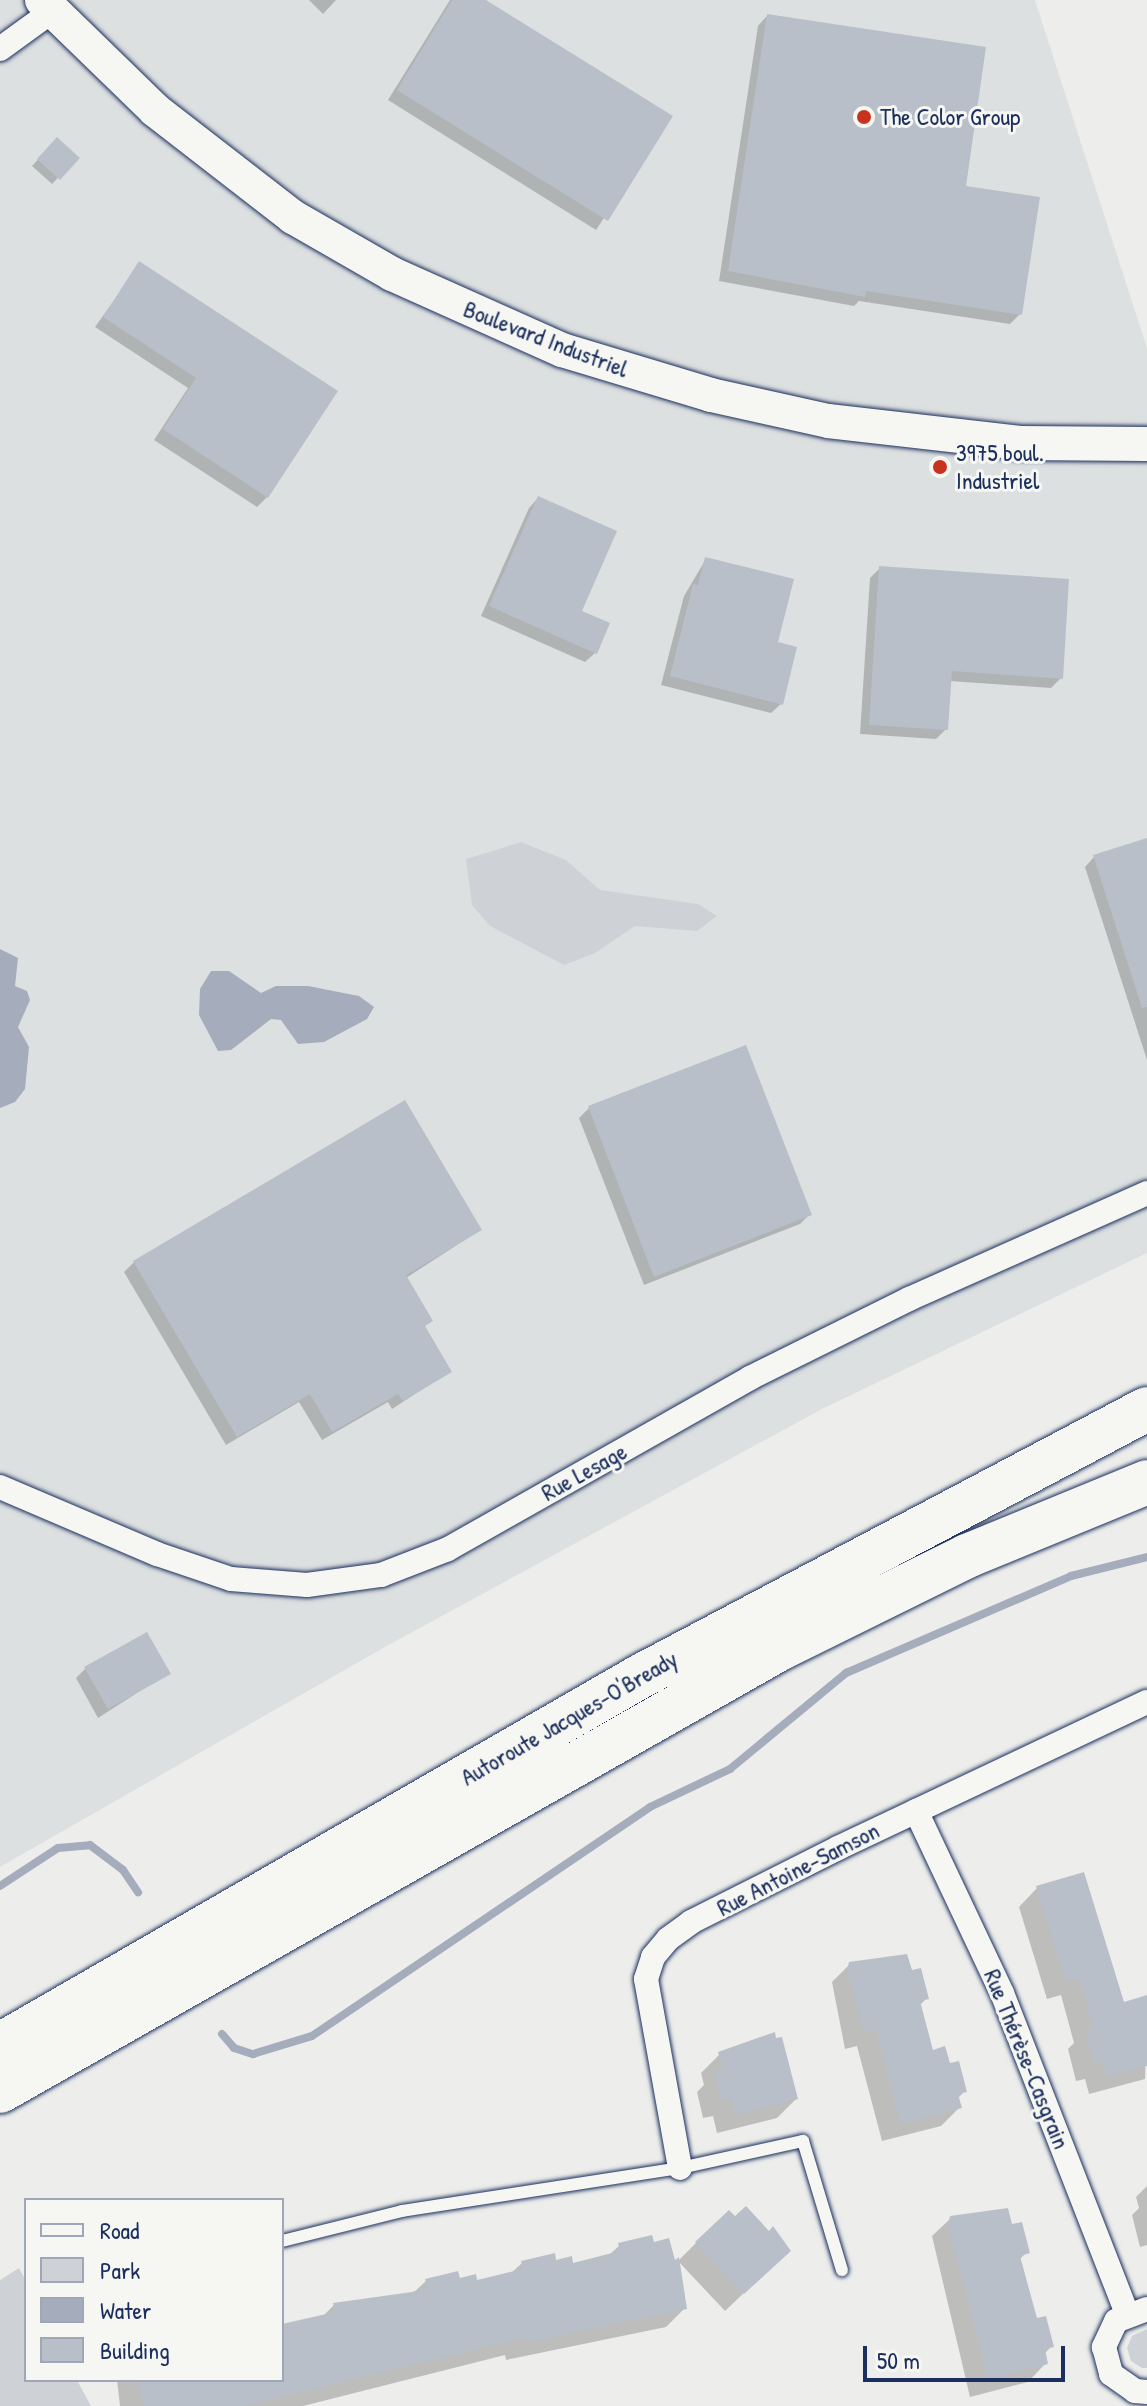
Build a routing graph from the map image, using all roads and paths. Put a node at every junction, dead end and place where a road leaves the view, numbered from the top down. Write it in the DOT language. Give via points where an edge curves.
graph roads {
  1 [pos="47,6"];
  2 [pos="0,49"];
  3 [pos="1147,444"];
  4 [pos="1147,1193"];
  5 [pos="1147,1409"];
  6 [pos="1147,1482"];
  7 [pos="0,1487"];
  8 [pos="1147,1702"];
  9 [pos="916,1811"];
  10 [pos="0,2045"];
  11 [pos="0,2091"];
  12 [pos="680,2168"];
  13 [pos="284,2240"];
  14 [pos="842,2270"];
  15 [pos="1137,2311"];
  16 [pos="1147,2392"];
  1 -- 2 [label="street"];
  1 -- 3 [label="main road, Boulevard Industriel" via="155,110 293,217 392,274 562,350 740,402 833,422 1020,443"];
  4 -- 7 [label="street, Rue Lesage" via="909,1299 750,1378 448,1549 381,1575 307,1585 231,1579 157,1554"];
  5 -- 10 [label="highway, Autoroute Jacques-O'Bready" via="641,1676"];
  6 -- 11 [label="highway, Autoroute Jacques-O'Bready" via="967,1556 779,1649"];
  8 -- 9 [label="street, Rue Antoine-Samson"];
  9 -- 12 [label="street, Rue Antoine-Samson" via="691,1922 653,1957 646,1979 649,2006"];
  9 -- 15 [label="street, Rue Thérèse-Casgrain" via="1002,1993"];
  12 -- 13 [label="lane" via="402,2211"];
  12 -- 14 [label="lane" via="803,2141"];
  15 -- 16 [label="street, Rue Thérèse-Casgrain" via="1108,2333 1105,2361 1122,2384"];
}
